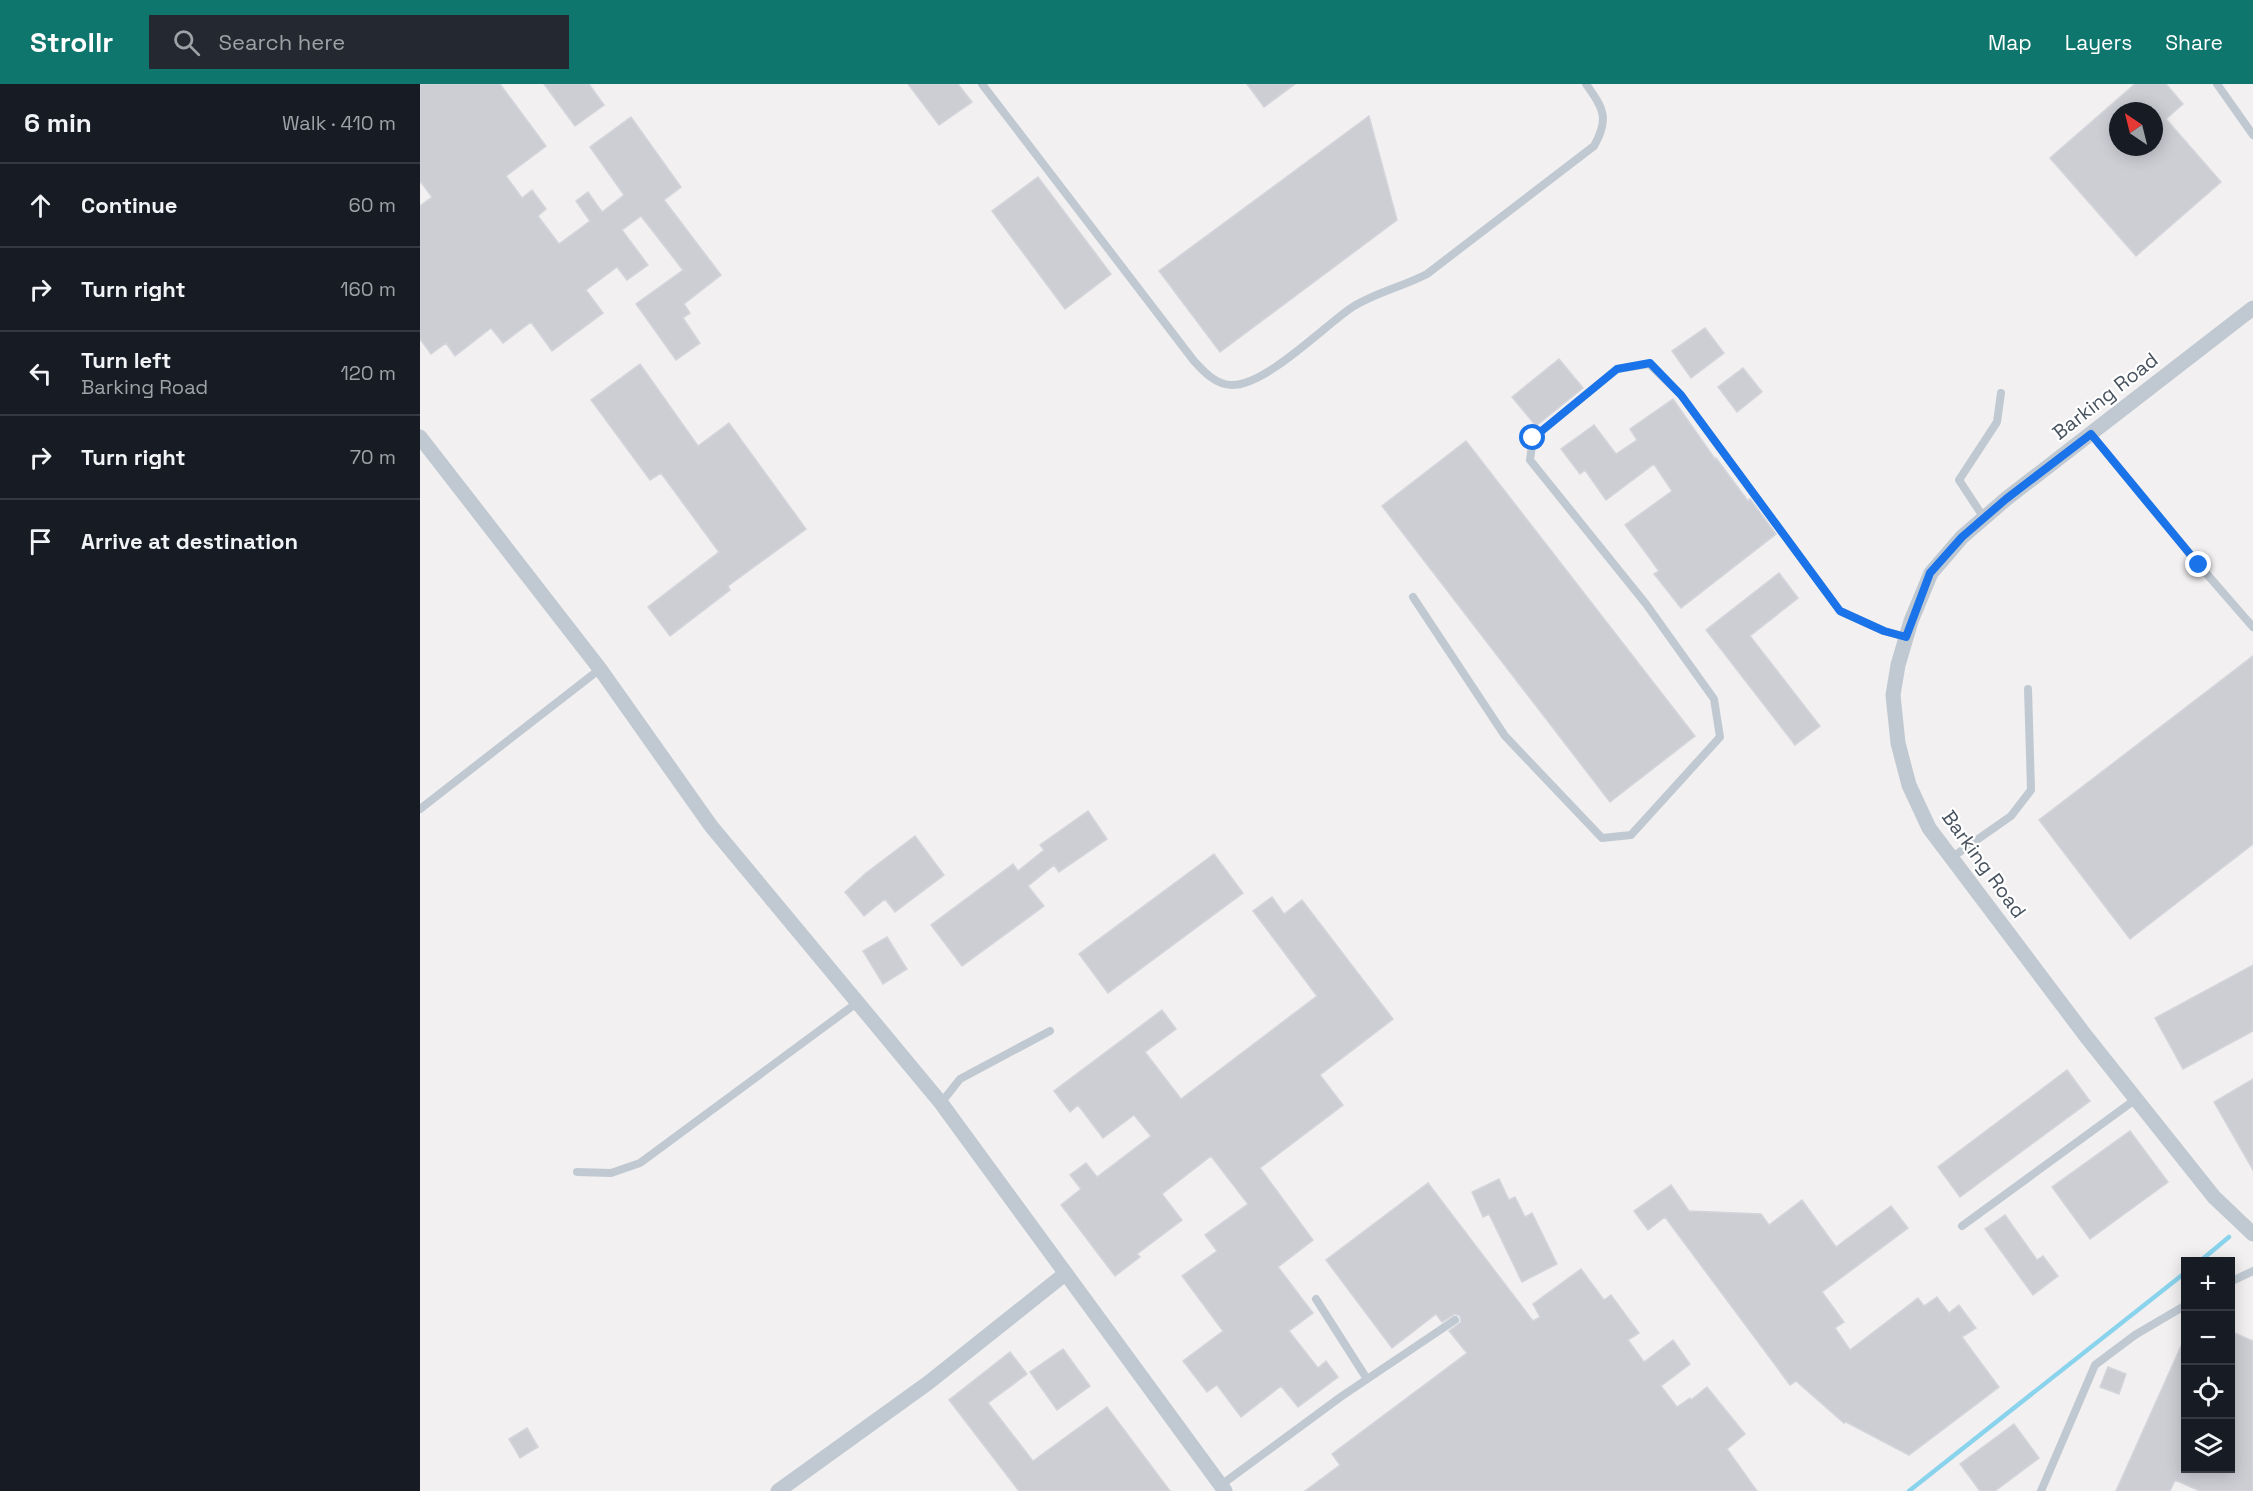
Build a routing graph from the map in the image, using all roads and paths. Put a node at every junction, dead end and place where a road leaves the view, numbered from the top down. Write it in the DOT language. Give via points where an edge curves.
graph roads {
  1 [pos="982,84"];
  2 [pos="1586,84"];
  3 [pos="2217,84"];
  4 [pos="2253,135"];
  5 [pos="2253,308"];
  6 [pos="2001,393"];
  7 [pos="2091,434"];
  8 [pos="423,448"];
  9 [pos="1984,518"];
  10 [pos="1413,597"];
  11 [pos="2253,627"];
  12 [pos="1906,637"];
  13 [pos="600,669"];
  14 [pos="2028,690"];
  15 [pos="420,809"];
  16 [pos="1951,858"];
  17 [pos="858,1002"];
  18 [pos="1050,1031"];
  19 [pos="2136,1099"];
  20 [pos="941,1103"];
  21 [pos="577,1172"];
  22 [pos="1962,1226"];
  23 [pos="2253,1234"];
  24 [pos="2253,1271"];
  25 [pos="1065,1274"];
  26 [pos="2235,1280"];
  27 [pos="1316,1299"];
  28 [pos="2181,1308"];
  29 [pos="1455,1320"];
  30 [pos="1367,1379"];
  31 [pos="1223,1488"];
  32 [pos="778,1491"];
  33 [pos="2041,1491"];
  1 -- 2 [label="lane" via="1194,361 1205,374 1230,386 1266,373 1366,299 1427,274 1594,146 1604,125 1604,115"];
  3 -- 4 [label="lane"];
  5 -- 7 [label="street, Barking Road"];
  6 -- 9 [label="lane" via="1997,422 1959,480"];
  7 -- 9 [label="street, Barking Road"];
  7 -- 11 [label="lane"];
  8 -- 13 [label="street"];
  9 -- 12 [label="street, Barking Road" via="1930,573"];
  10 -- 12 [label="lane" via="1505,736 1602,838 1631,835 1720,737 1714,699 1646,604 1530,460 1533,438 1617,369 1650,363 1681,395 1840,611"];
  12 -- 16 [label="street, Barking Road" via="1893,695 1898,743 1909,785 1929,828"];
  13 -- 15 [label="lane"];
  13 -- 17 [label="street" via="711,826"];
  14 -- 16 [label="lane" via="2031,790 2012,816"];
  16 -- 19 [label="street, Barking Road"];
  17 -- 20 [label="street"];
  17 -- 21 [label="lane" via="640,1163 611,1173"];
  18 -- 20 [label="lane" via="960,1078"];
  19 -- 22 [label="lane"];
  19 -- 23 [label="street, Barking Road" via="2214,1197"];
  20 -- 25 [label="street"];
  24 -- 26 [label="lane"];
  25 -- 31 [label="street"];
  25 -- 32 [label="street" via="928,1383"];
  27 -- 30 [label="lane"];
  28 -- 33 [label="lane" via="2095,1365"];
  29 -- 30 [label="lane"];
  30 -- 31 [label="lane"];
}
